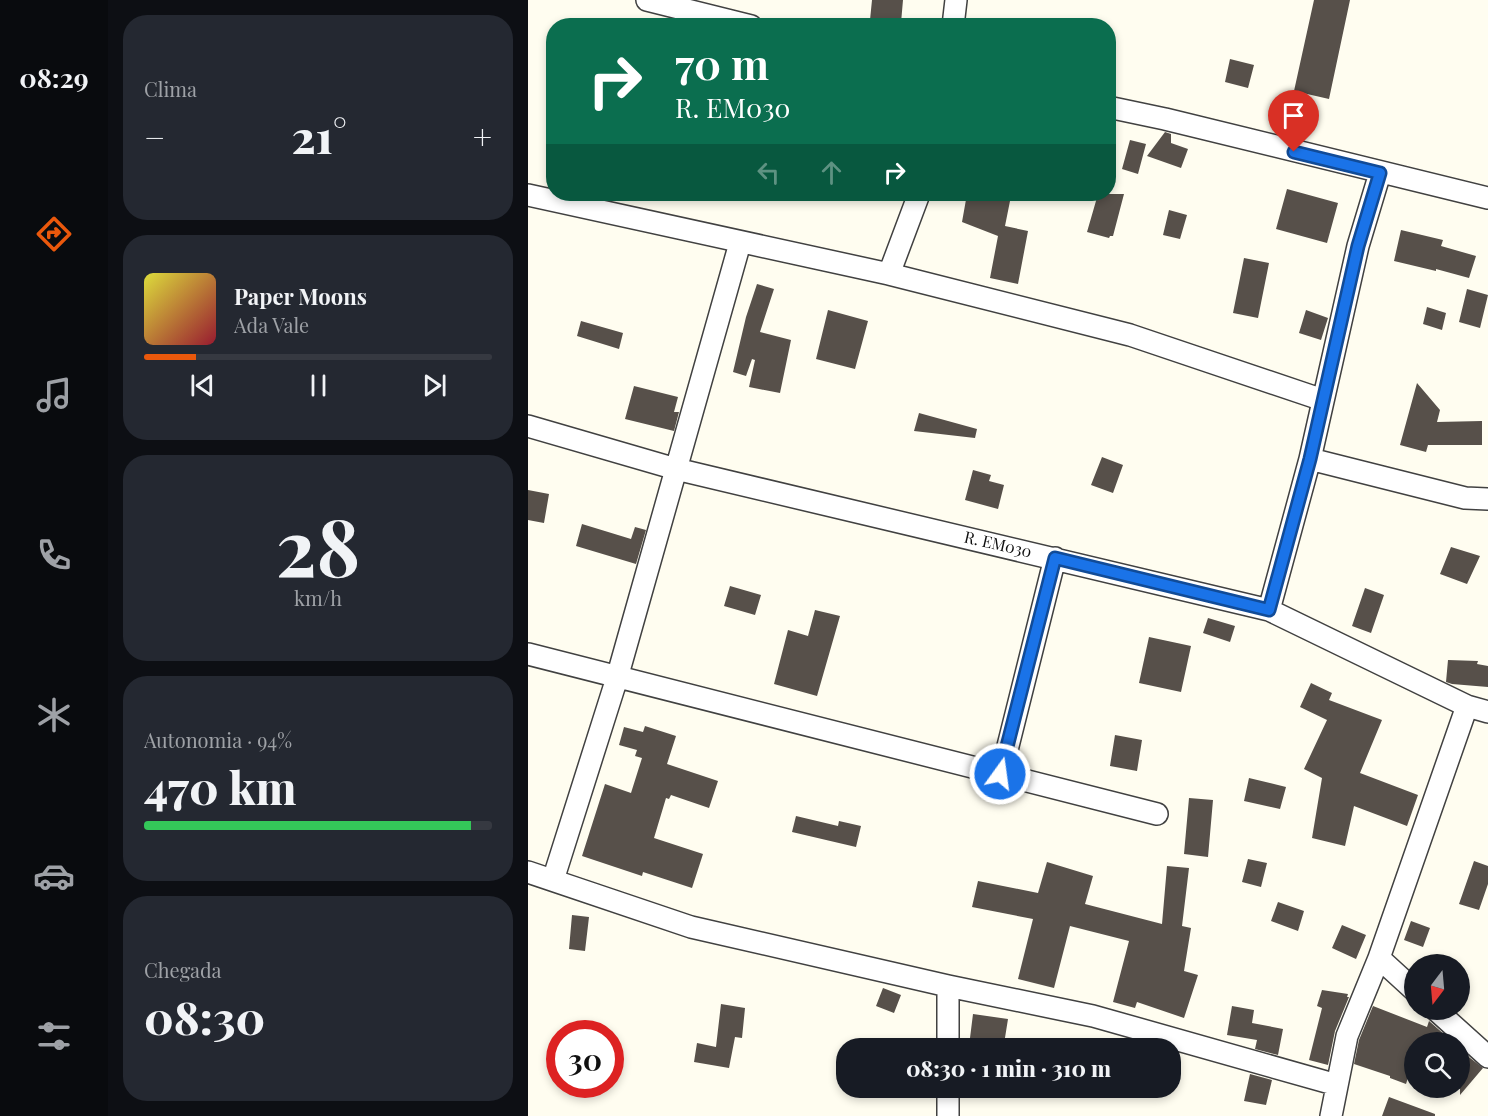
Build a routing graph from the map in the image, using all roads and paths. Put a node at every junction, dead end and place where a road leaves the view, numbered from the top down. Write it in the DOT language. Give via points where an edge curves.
graph roads {
  1 [pos="647,0"];
  2 [pos="956,0"];
  3 [pos="719,18"];
  4 [pos="954,18"];
  5 [pos="1116,109"];
  6 [pos="1380,173"];
  7 [pos="528,195"];
  8 [pos="1488,198"];
  9 [pos="546,199"];
  10 [pos="554,201"];
  11 [pos="917,201"];
  12 [pos="740,243"];
  13 [pos="889,274"];
  14 [pos="1323,400"];
  15 [pos="528,426"];
  16 [pos="1310,459"];
  17 [pos="676,469"];
  18 [pos="1488,499"];
  19 [pos="1055,558"];
  20 [pos="1269,610"];
  21 [pos="528,654"];
  22 [pos="617,678"];
  23 [pos="1467,706"];
  24 [pos="1488,712"];
  25 [pos="1000,774"];
  26 [pos="1157,814"];
  27 [pos="528,872"];
  28 [pos="553,880"];
  29 [pos="1379,958"];
  30 [pos="1404,981"];
  31 [pos="948,986"];
  32 [pos="1447,1020"];
  33 [pos="948,1038"];
  34 [pos="1488,1057"];
  35 [pos="1337,1085"];
  36 [pos="948,1098"];
  37 [pos="948,1116"];
  38 [pos="1331,1116"];
  1 -- 3 [label="street"];
  2 -- 4 [label="street"];
  5 -- 6 [label="street"];
  6 -- 8 [label="street"];
  6 -- 14 [label="street" via="1358,246"];
  7 -- 9 [label="street"];
  10 -- 12 [label="street"];
  11 -- 13 [label="street"];
  12 -- 13 [label="street"];
  12 -- 17 [label="street"];
  13 -- 14 [label="street" via="1130,335"];
  14 -- 16 [label="street"];
  15 -- 17 [label="street, R. EM030"];
  16 -- 18 [label="street" via="1465,498"];
  16 -- 20 [label="street"];
  17 -- 19 [label="street, R. EM030"];
  17 -- 22 [label="street"];
  19 -- 20 [label="street, R. EM030"];
  19 -- 25 [label="street"];
  20 -- 23 [label="street, R. EM030"];
  21 -- 22 [label="street"];
  22 -- 25 [label="street"];
  22 -- 28 [label="street"];
  23 -- 24 [label="street, R. EM030"];
  23 -- 29 [label="street"];
  25 -- 26 [label="street"];
  27 -- 28 [label="street"];
  28 -- 31 [label="street" via="691,927"];
  29 -- 30 [label="street"];
  29 -- 35 [label="street" via="1347,1036"];
  31 -- 33 [label="street"];
  31 -- 35 [label="street" via="1093,1016"];
  32 -- 34 [label="street"];
  35 -- 38 [label="street"];
  36 -- 37 [label="street"];
}
